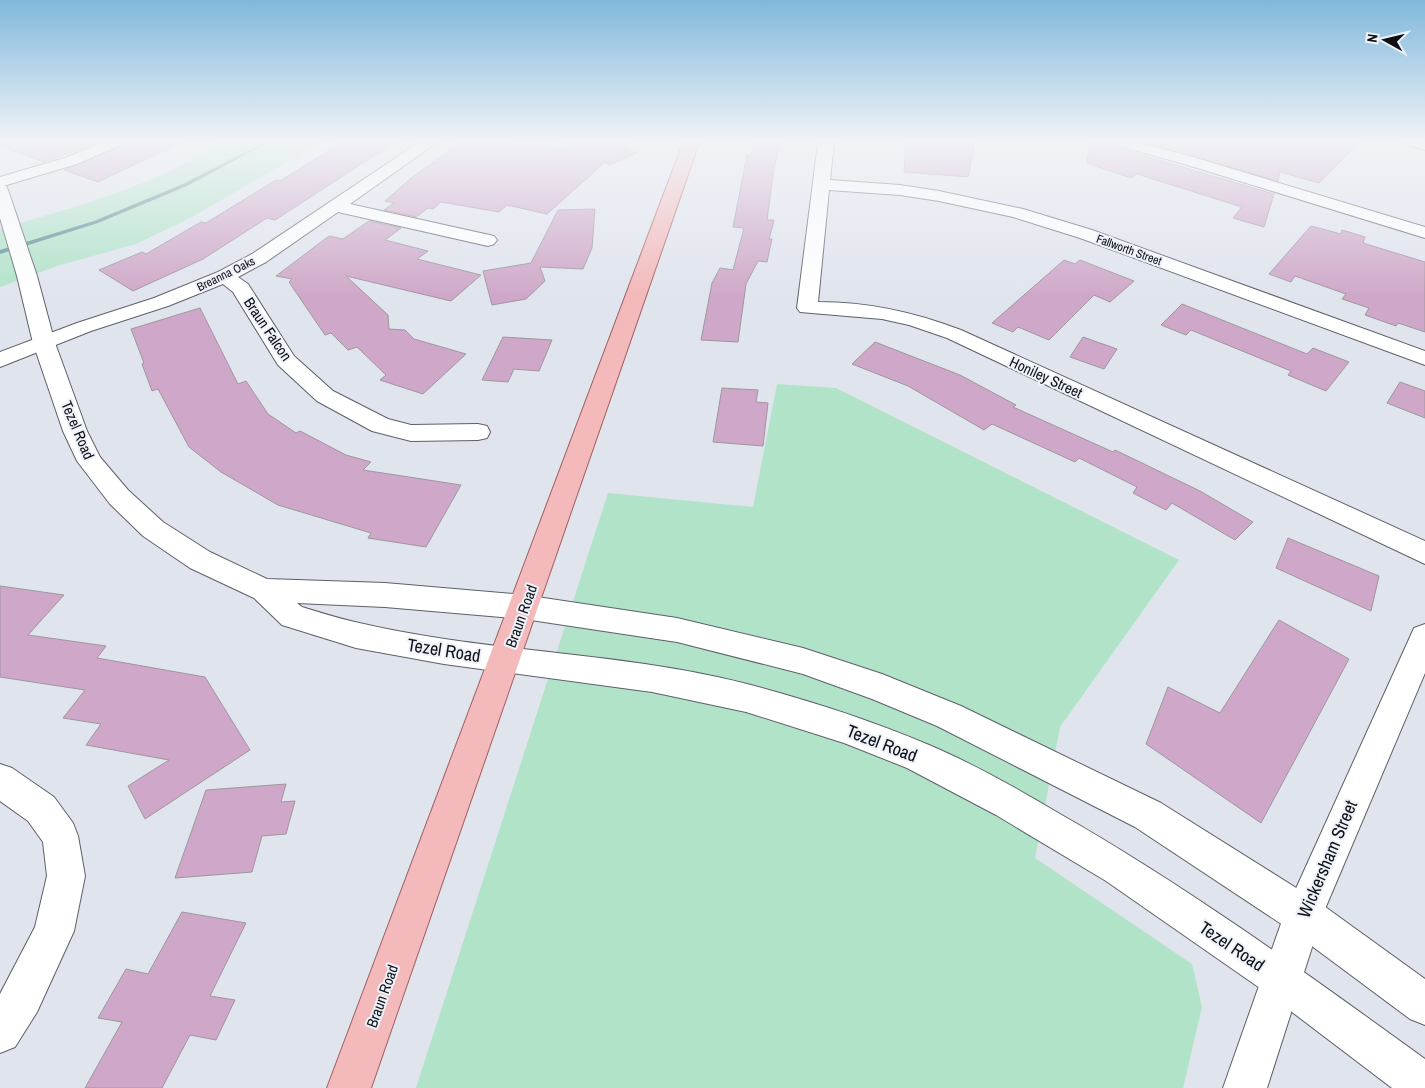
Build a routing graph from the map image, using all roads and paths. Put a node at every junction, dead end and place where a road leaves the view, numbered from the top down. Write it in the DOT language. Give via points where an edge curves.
graph roads {
  1 [pos="1,194"];
  2 [pos="353,194"];
  3 [pos="672,194"];
  4 [pos="821,194"];
  5 [pos="921,194"];
  6 [pos="1297,194"];
  7 [pos="335,206"];
  8 [pos="1425,233"];
  9 [pos="488,240"];
  10 [pos="225,276"];
  11 [pos="44,342"];
  12 [pos="1425,358"];
  13 [pos="0,360"];
  14 [pos="478,432"];
  15 [pos="1425,553"];
  16 [pos="264,590"];
  17 [pos="524,607"];
  18 [pos="1425,637"];
  19 [pos="506,659"];
  20 [pos="0,780"];
  21 [pos="1303,915"];
  22 [pos="1281,979"];
  23 [pos="1425,1004"];
  24 [pos="0,1032"];
  25 [pos="1425,1086"];
  26 [pos="349,1088"];
  27 [pos="1245,1088"];
  1 -- 11 [label="street, Tezel Road"];
  2 -- 7 [label="street, Breanna Oaks"];
  3 -- 17 [label="main road, Braun Road"];
  4 -- 15 [label="street, Honiley Street" via="807,308 849,307 887,312 924,322"];
  5 -- 12 [label="street, Fallworth Street" via="978,203 1086,234"];
  6 -- 8 [label="street"];
  7 -- 9 [label="street"];
  7 -- 10 [label="street, Breanna Oaks" via="259,258"];
  10 -- 11 [label="street, Breanna Oaks" via="161,302"];
  10 -- 14 [label="street, Braun Falcon" via="241,288 286,360 325,396 380,425 411,433"];
  11 -- 13 [label="street, Breanna Oaks"];
  11 -- 16 [label="street, Tezel Road" via="75,431 90,462 118,496 153,530 200,560"];
  16 -- 17 [label="street, Tezel Road" via="386,595"];
  16 -- 19 [label="street, Tezel Road" via="292,616 356,636"];
  17 -- 19 [label="main road, Braun Road"];
  17 -- 21 [label="street, Tezel Road" via="677,630 803,661 882,688 949,716 1148,814"];
  18 -- 21 [label="street, Wickersham Street"];
  19 -- 22 [label="street, Tezel Road" via="652,678 746,698 847,729 919,757 1008,803 1119,868"];
  19 -- 26 [label="main road, Braun Road"];
  20 -- 24 [label="street" via="41,809 60,836 66,876 54,931 22,997"];
  21 -- 22 [label="street, Wickersham Street"];
  21 -- 23 [label="street, Tezel Road"];
  22 -- 25 [label="street, Tezel Road"];
  22 -- 27 [label="street, Wickersham Street"];
}
